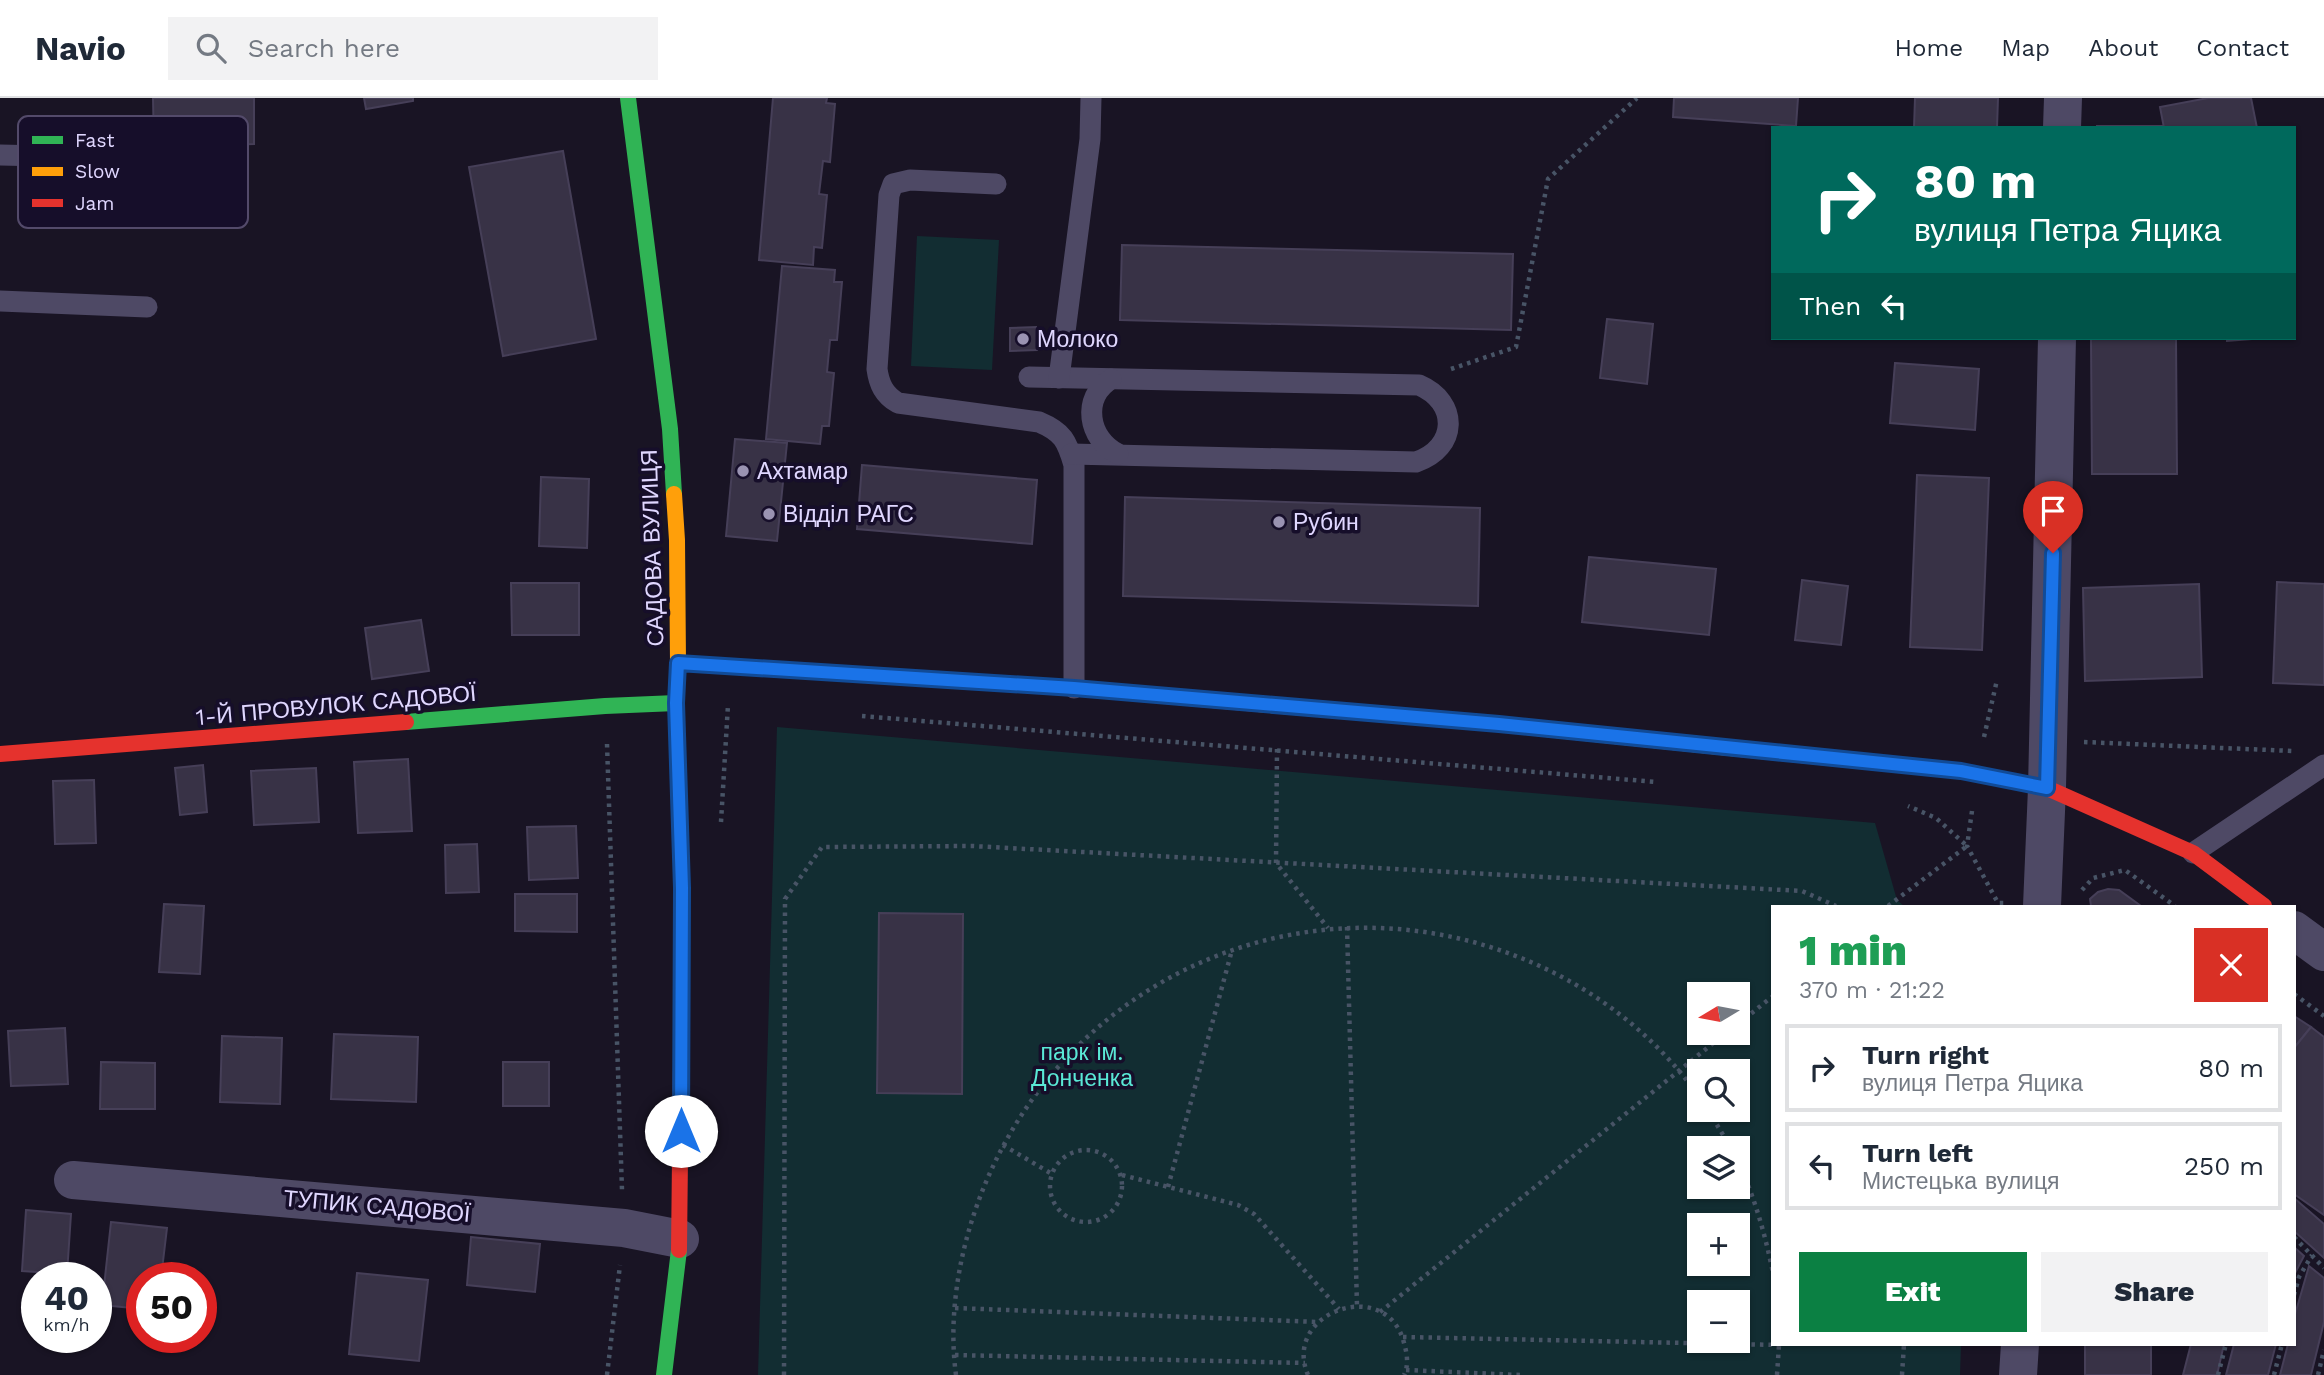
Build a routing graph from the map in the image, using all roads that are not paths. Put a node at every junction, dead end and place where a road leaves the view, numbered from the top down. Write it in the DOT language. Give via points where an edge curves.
graph roads {
  1 [pos="628,98"];
  2 [pos="1091,98"];
  3 [pos="2063,98"];
  4 [pos="2062,126"];
  5 [pos="0,155"];
  6 [pos="18,155"];
  7 [pos="996,184"];
  8 [pos="0,301"];
  9 [pos="147,307"];
  10 [pos="2057,340"];
  11 [pos="1029,377"];
  12 [pos="1059,378"];
  13 [pos="1111,379"];
  14 [pos="1071,454"];
  15 [pos="1118,454"];
  16 [pos="678,663"];
  17 [pos="1074,688"];
  18 [pos="676,703"];
  19 [pos="0,754"];
  20 [pos="2324,765"];
  21 [pos="2047,788"];
  22 [pos="2193,853"];
  23 [pos="2042,905"];
  24 [pos="2263,905"];
  25 [pos="2296,931"];
  26 [pos="2324,952"];
  27 [pos="73,1180"];
  28 [pos="680,1239"];
  29 [pos="2020,1346"];
  30 [pos="664,1375"];
  31 [pos="2018,1375"];
  1 -- 16 [label="street, САДОВА ВУЛИЦЯ" via="670,429"];
  2 -- 12 [label="lane" via="1090,139"];
  3 -- 4 [label="street"];
  5 -- 6 [label="lane"];
  7 -- 14 [label="lane" via="910,180 893,184 879,382 898,403 1039,422 1060,433"];
  8 -- 9 [label="lane"];
  10 -- 21 [label="street"];
  11 -- 12 [label="lane"];
  12 -- 13 [label="lane"];
  13 -- 15 [label="lane" via="1095,397 1092,416 1096,435"];
  13 -- 15 [label="lane" via="1419,385 1439,397 1448,419 1448,431 1437,452 1416,462"];
  14 -- 15 [label="lane"];
  14 -- 17 [label="lane"];
  16 -- 17 [label="street"];
  16 -- 18 [label="street, САДОВА ВУЛИЦЯ"];
  17 -- 21 [label="street" via="1499,724 1961,771"];
  18 -- 19 [label="street, 1-Й ПРОВУЛОК САДОВОЇ"];
  18 -- 28 [label="street, САДОВА ВУЛИЦЯ" via="682,888"];
  20 -- 22 [label="lane"];
  21 -- 22 [label="street"];
  21 -- 23 [label="street"];
  22 -- 24 [label="street"];
  25 -- 26 [label="street"];
  27 -- 28 [label="street, ТУПИК САДОВОЇ" via="624,1228"];
  28 -- 30 [label="street, САДОВА ВУЛИЦЯ"];
  29 -- 31 [label="street"];
}
